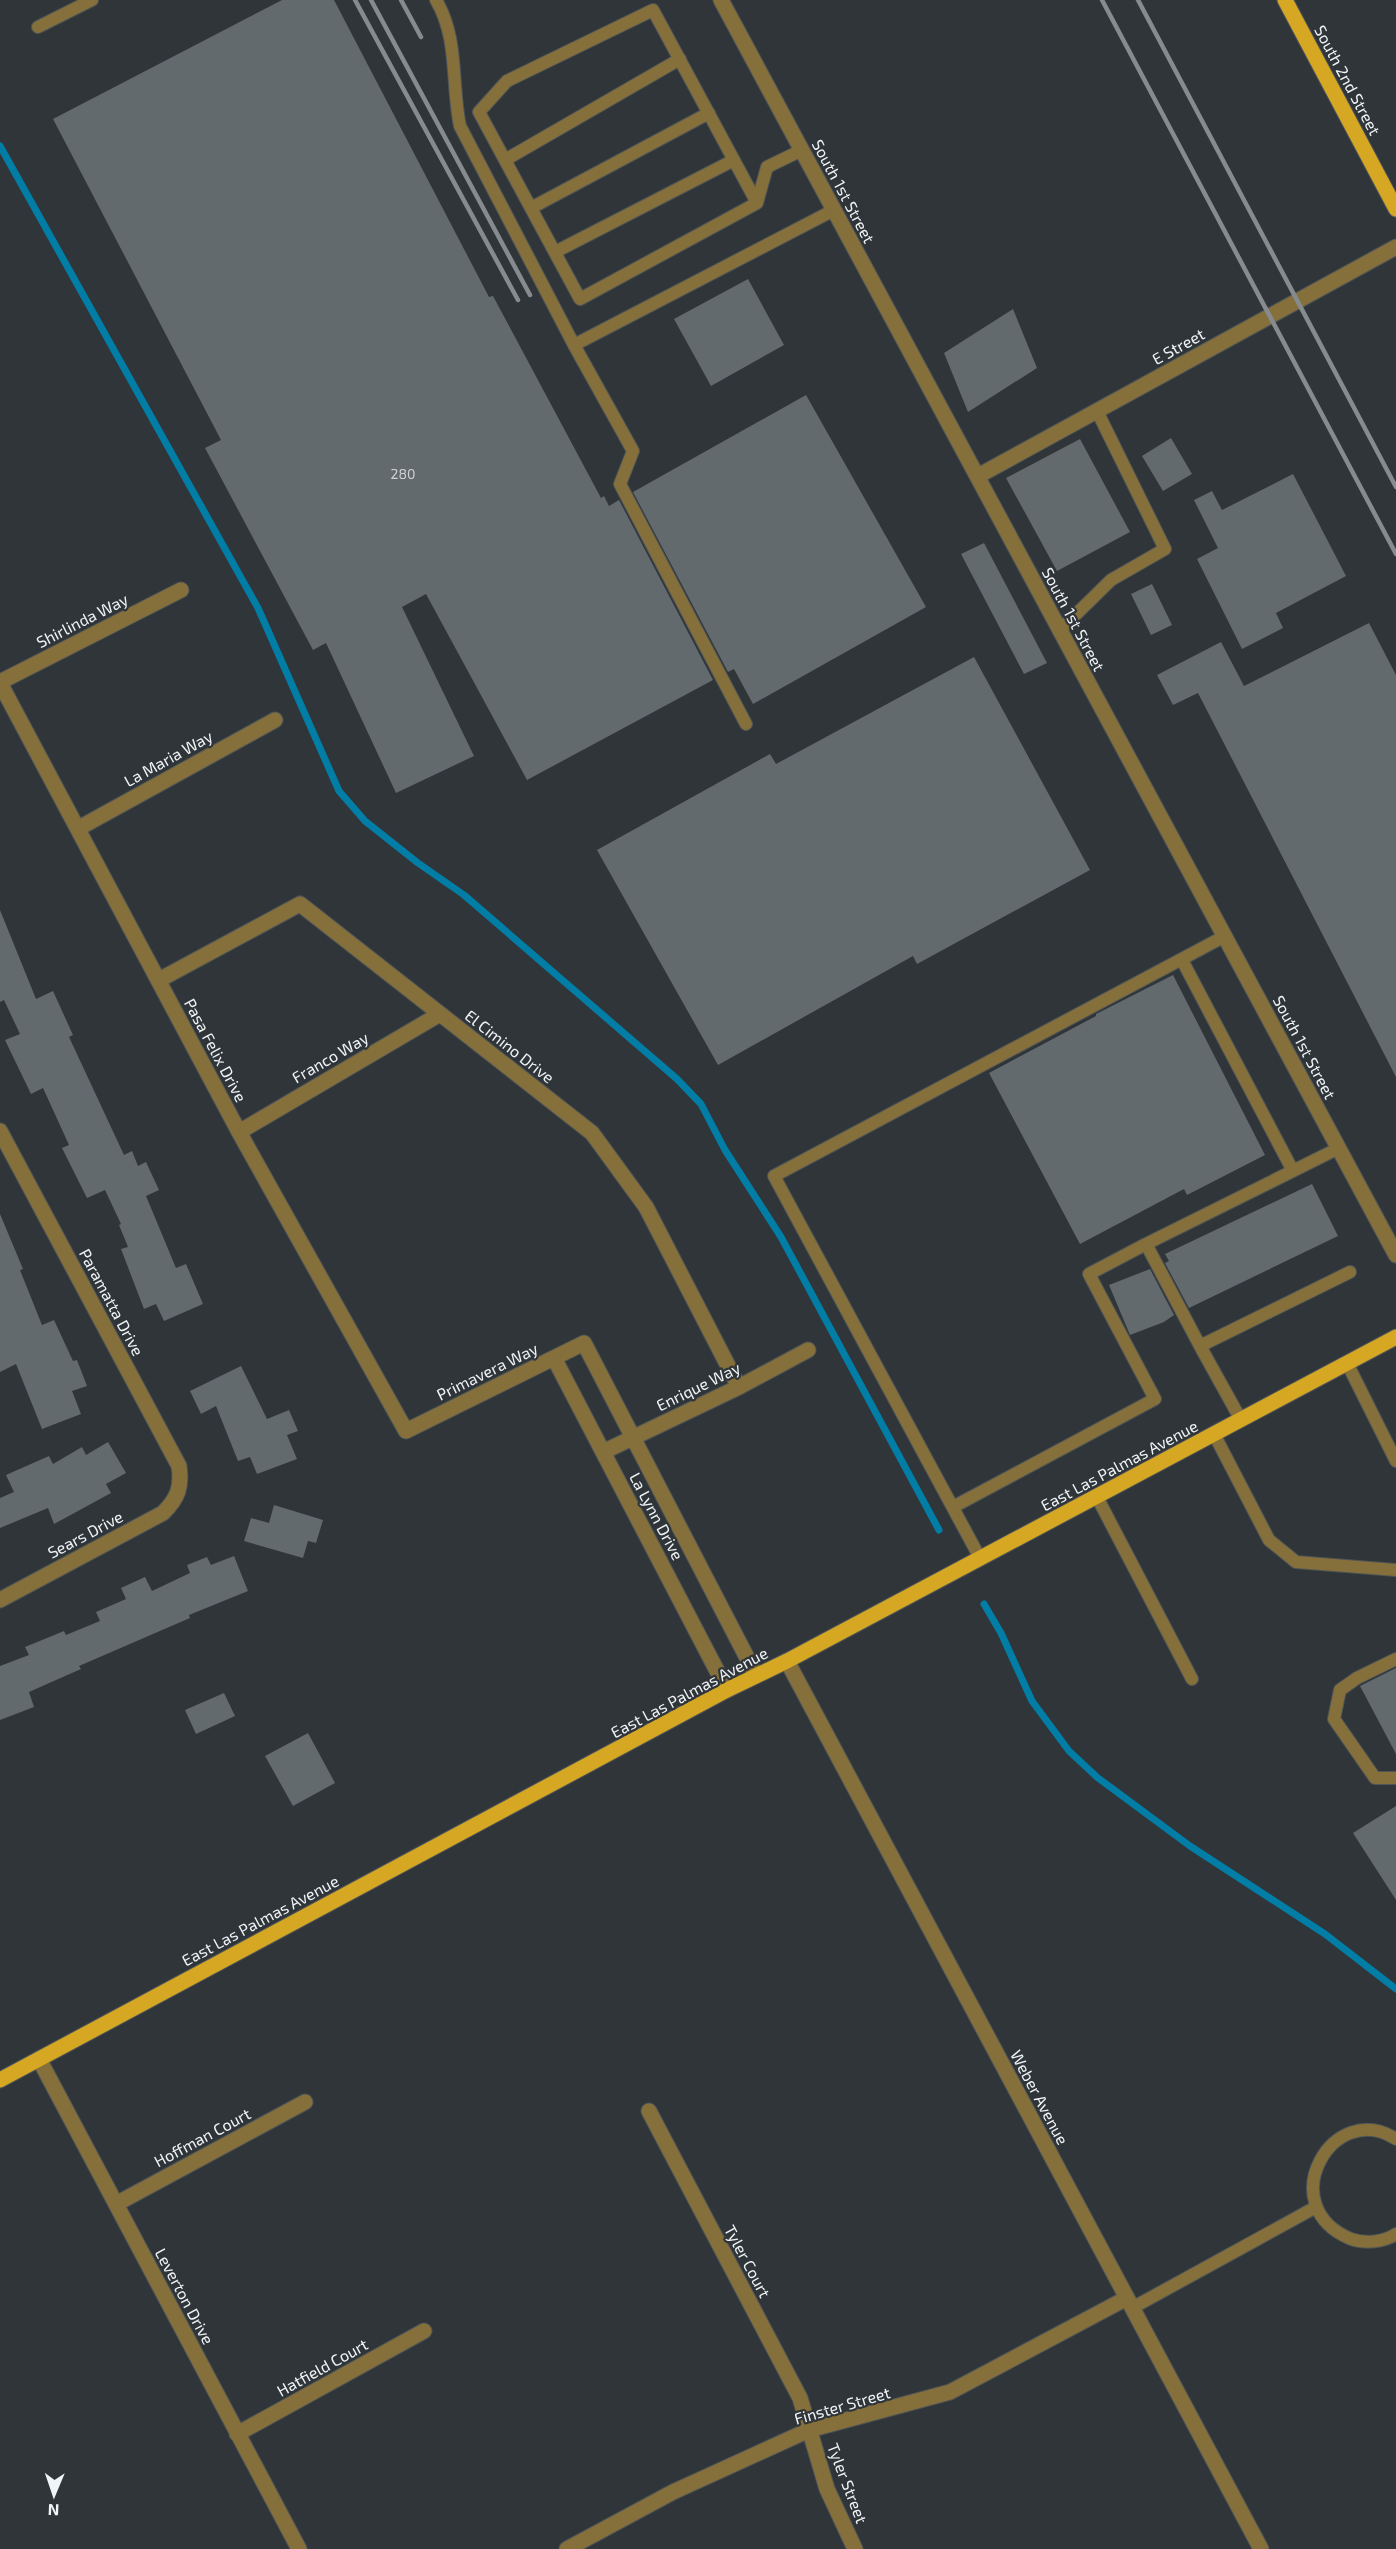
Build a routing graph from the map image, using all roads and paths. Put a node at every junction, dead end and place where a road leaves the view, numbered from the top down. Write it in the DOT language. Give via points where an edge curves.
graph roads {
  1 [pos="92,0"];
  2 [pos="436,0"];
  3 [pos="721,0"];
  4 [pos="1285,0"];
  5 [pos="38,27"];
  6 [pos="680,59"];
  7 [pos="709,113"];
  8 [pos="802,150"];
  9 [pos="505,160"];
  10 [pos="734,160"];
  11 [pos="756,203"];
  12 [pos="531,208"];
  13 [pos="1396,209"];
  14 [pos="834,210"];
  15 [pos="1396,247"];
  16 [pos="555,252"];
  17 [pos="574,345"];
  18 [pos="1097,411"];
  19 [pos="978,476"];
  20 [pos="181,590"];
  21 [pos="1060,630"];
  22 [pos="0,682"];
  23 [pos="275,720"];
  24 [pos="746,724"];
  25 [pos="79,828"];
  26 [pos="1225,936"];
  27 [pos="1182,960"];
  28 [pos="159,980"];
  29 [pos="440,1014"];
  30 [pos="0,1131"];
  31 [pos="239,1132"];
  32 [pos="1339,1148"];
  33 [pos="1293,1171"];
  34 [pos="1146,1244"];
  35 [pos="1396,1255"];
  36 [pos="1350,1272"];
  37 [pos="1396,1337"];
  38 [pos="584,1343"];
  39 [pos="1200,1346"];
  40 [pos="808,1350"];
  41 [pos="554,1358"];
  42 [pos="1347,1363"];
  43 [pos="739,1387"];
  44 [pos="1241,1420"];
  45 [pos="406,1431"];
  46 [pos="1214,1434"];
  47 [pos="633,1437"];
  48 [pos="603,1452"];
  49 [pos="1396,1461"];
  50 [pos="179,1492"];
  51 [pos="1097,1497"];
  52 [pos="953,1508"];
  53 [pos="980,1558"];
  54 [pos="1396,1570"];
  55 [pos="0,1600"];
  56 [pos="1396,1659"];
  57 [pos="787,1661"];
  58 [pos="756,1675"];
  59 [pos="1192,1679"];
  60 [pos="727,1690"];
  61 [pos="1396,1778"];
  62 [pos="39,2060"];
  63 [pos="0,2080"];
  64 [pos="305,2102"];
  65 [pos="649,2111"];
  66 [pos="1396,2139"];
  67 [pos="116,2204"];
  68 [pos="1316,2207"];
  69 [pos="1396,2234"];
  70 [pos="1130,2303"];
  71 [pos="424,2331"];
  72 [pos="809,2430"];
  73 [pos="237,2434"];
  74 [pos="299,2549"];
  75 [pos="567,2549"];
  76 [pos="855,2549"];
  77 [pos="1261,2549"];
  1 -- 5 [label="lane"];
  2 -- 17 [label="lane" via="455,61 455,102 460,126"];
  3 -- 8 [label="street, South 1st Street"];
  4 -- 13 [label="main road, South 2nd Street"];
  6 -- 7 [label="lane"];
  6 -- 9 [label="lane"];
  6 -- 9 [label="lane" via="653,10 507,81 479,112"];
  7 -- 10 [label="lane"];
  7 -- 12 [label="lane"];
  8 -- 11 [label="lane" via="767,167"];
  8 -- 14 [label="street, South 1st Street"];
  9 -- 12 [label="lane"];
  10 -- 11 [label="lane"];
  10 -- 16 [label="lane"];
  11 -- 16 [label="lane" via="580,299"];
  12 -- 16 [label="lane"];
  14 -- 17 [label="lane"];
  14 -- 19 [label="street, South 1st Street"];
  15 -- 18 [label="street, E Street"];
  17 -- 24 [label="lane" via="633,451 620,484"];
  18 -- 19 [label="street, E Street"];
  18 -- 21 [label="lane" via="1165,549 1111,580"];
  19 -- 21 [label="street, South 1st Street"];
  20 -- 22 [label="street, Shirlinda Way"];
  21 -- 26 [label="street, South 1st Street"];
  22 -- 25 [label="street, Pasa Felix Drive"];
  23 -- 25 [label="street, La Maria Way"];
  25 -- 28 [label="street, Pasa Felix Drive"];
  26 -- 27 [label="lane"];
  26 -- 32 [label="street, South 1st Street"];
  27 -- 33 [label="lane"];
  27 -- 52 [label="lane" via="774,1176"];
  28 -- 29 [label="street, El Cimino Drive" via="300,904"];
  28 -- 31 [label="street, Pasa Felix Drive"];
  29 -- 31 [label="street, Franco Way"];
  29 -- 43 [label="street, El Cimino Drive" via="592,1133 646,1207"];
  30 -- 50 [label="street, Paramatta Drive" via="179,1466"];
  31 -- 45 [label="street, Pasa Felix Drive"];
  32 -- 33 [label="lane"];
  32 -- 35 [label="street, South 1st Street"];
  33 -- 34 [label="lane"];
  34 -- 39 [label="lane"];
  34 -- 52 [label="lane" via="1089,1274 1155,1399"];
  36 -- 39 [label="lane"];
  37 -- 42 [label="main road, East Las Palmas Avenue"];
  38 -- 41 [label="street, Primavera Way"];
  38 -- 47 [label="street, La Lynn Drive"];
  39 -- 44 [label="lane"];
  40 -- 43 [label="street, Enrique Way"];
  41 -- 45 [label="street, Primavera Way"];
  41 -- 48 [label="street, La Lynn Drive"];
  42 -- 44 [label="main road, East Las Palmas Avenue"];
  42 -- 49 [label="lane"];
  43 -- 47 [label="street, Enrique Way"];
  44 -- 46 [label="main road, East Las Palmas Avenue"];
  46 -- 51 [label="main road, East Las Palmas Avenue"];
  46 -- 54 [label="lane" via="1269,1540 1296,1562"];
  47 -- 48 [label="street, Enrique Way"];
  47 -- 58 [label="street, La Lynn Drive"];
  48 -- 60 [label="street, La Lynn Drive"];
  50 -- 55 [label="street, Sears Drive" via="163,1513"];
  51 -- 53 [label="main road, East Las Palmas Avenue"];
  51 -- 59 [label="lane"];
  52 -- 53 [label="lane"];
  53 -- 57 [label="main road, East Las Palmas Avenue"];
  56 -- 61 [label="lane" via="1340,1690 1334,1719 1375,1778"];
  57 -- 58 [label="main road, East Las Palmas Avenue"];
  57 -- 70 [label="street, Weber Avenue"];
  58 -- 60 [label="main road, East Las Palmas Avenue"];
  60 -- 62 [label="main road, East Las Palmas Avenue"];
  62 -- 63 [label="main road, East Las Palmas Avenue"];
  62 -- 67 [label="street, Leverton Drive"];
  64 -- 67 [label="street, Hoffman Court"];
  65 -- 72 [label="street, Tyler Court" via="800,2398"];
  66 -- 68 [label="lane" via="1372,2131 1336,2140 1323,2153 1315,2170 1312,2189"];
  67 -- 73 [label="street, Leverton Drive"];
  68 -- 69 [label="lane" via="1339,2234 1356,2241 1374,2242"];
  68 -- 70 [label="lane"];
  70 -- 72 [label="street, Finster Street" via="950,2392"];
  70 -- 77 [label="street, Weber Avenue"];
  71 -- 73 [label="street, Hatfield Court"];
  72 -- 75 [label="street, Finster Street" via="673,2492"];
  72 -- 76 [label="street, Tyler Street" via="827,2489"];
  73 -- 74 [label="street, Leverton Drive"];
}
